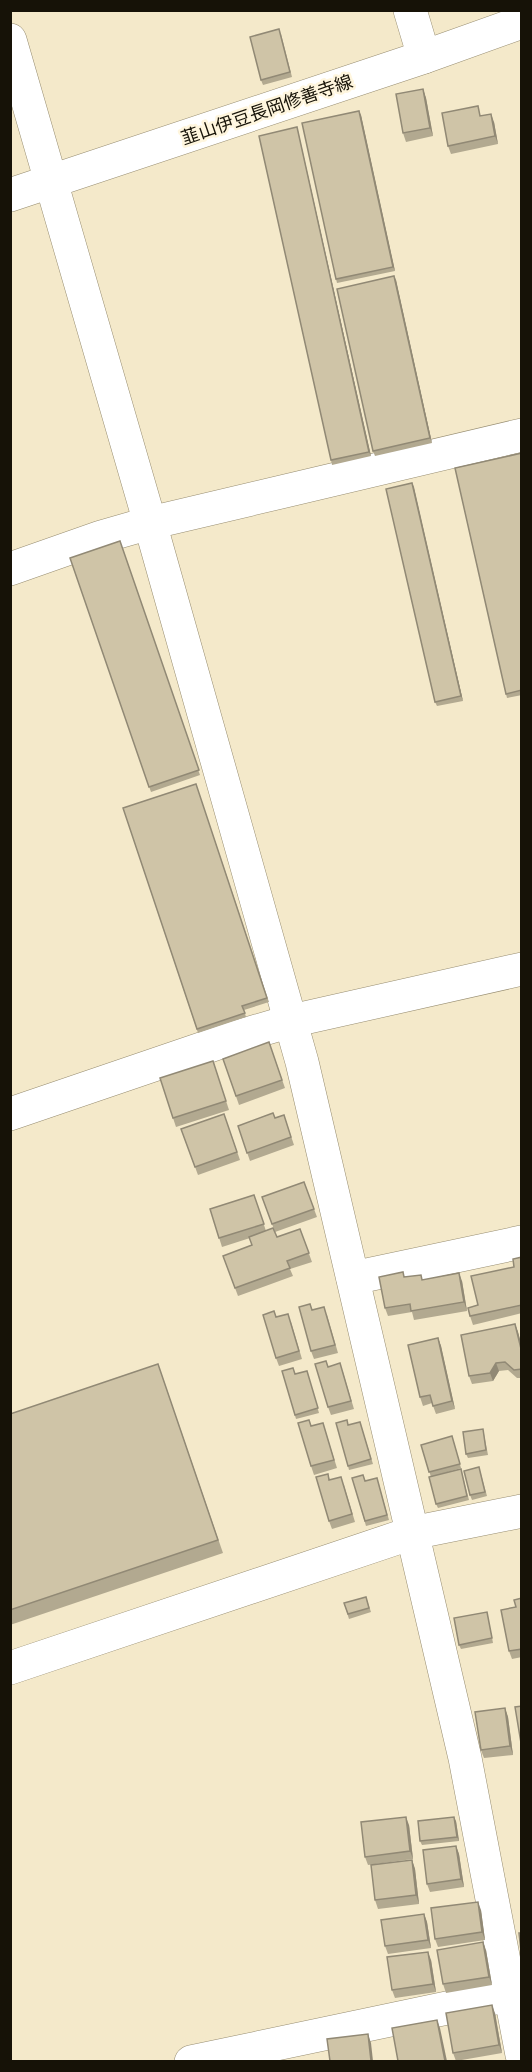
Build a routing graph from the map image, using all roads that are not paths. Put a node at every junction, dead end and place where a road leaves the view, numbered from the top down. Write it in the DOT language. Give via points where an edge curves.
graph roads {
  1 [pos="410,10"];
  2 [pos="522,22"];
  3 [pos="10,40"];
  4 [pos="424,57"];
  5 [pos="51,182"];
  6 [pos="10,195"];
  7 [pos="522,435"];
  8 [pos="150,523"];
  9 [pos="10,569"];
  10 [pos="522,969"];
  11 [pos="291,1021"];
  12 [pos="10,1114"];
  13 [pos="522,1242"];
  14 [pos="353,1278"];
  15 [pos="522,1511"];
  16 [pos="412,1533"];
  17 [pos="10,1668"];
  18 [pos="509,1995"];
  19 [pos="520,2036"];
  20 [pos="191,2061"];
  1 -- 4 [label="street"];
  2 -- 4 [label="street, 韮山伊豆長岡修善寺線"];
  3 -- 5 [label="street"];
  4 -- 5 [label="street, 韮山伊豆長岡修善寺線"];
  5 -- 6 [label="street, 韮山伊豆長岡修善寺線"];
  5 -- 8 [label="street"];
  7 -- 8 [label="street"];
  8 -- 9 [label="street"];
  8 -- 11 [label="street"];
  10 -- 11 [label="street"];
  11 -- 12 [label="street"];
  11 -- 14 [label="street"];
  13 -- 14 [label="street"];
  14 -- 16 [label="street"];
  15 -- 16 [label="street"];
  16 -- 17 [label="street"];
  16 -- 18 [label="street" via="465,1758"];
  18 -- 19 [label="street"];
  18 -- 20 [label="street"];
}
